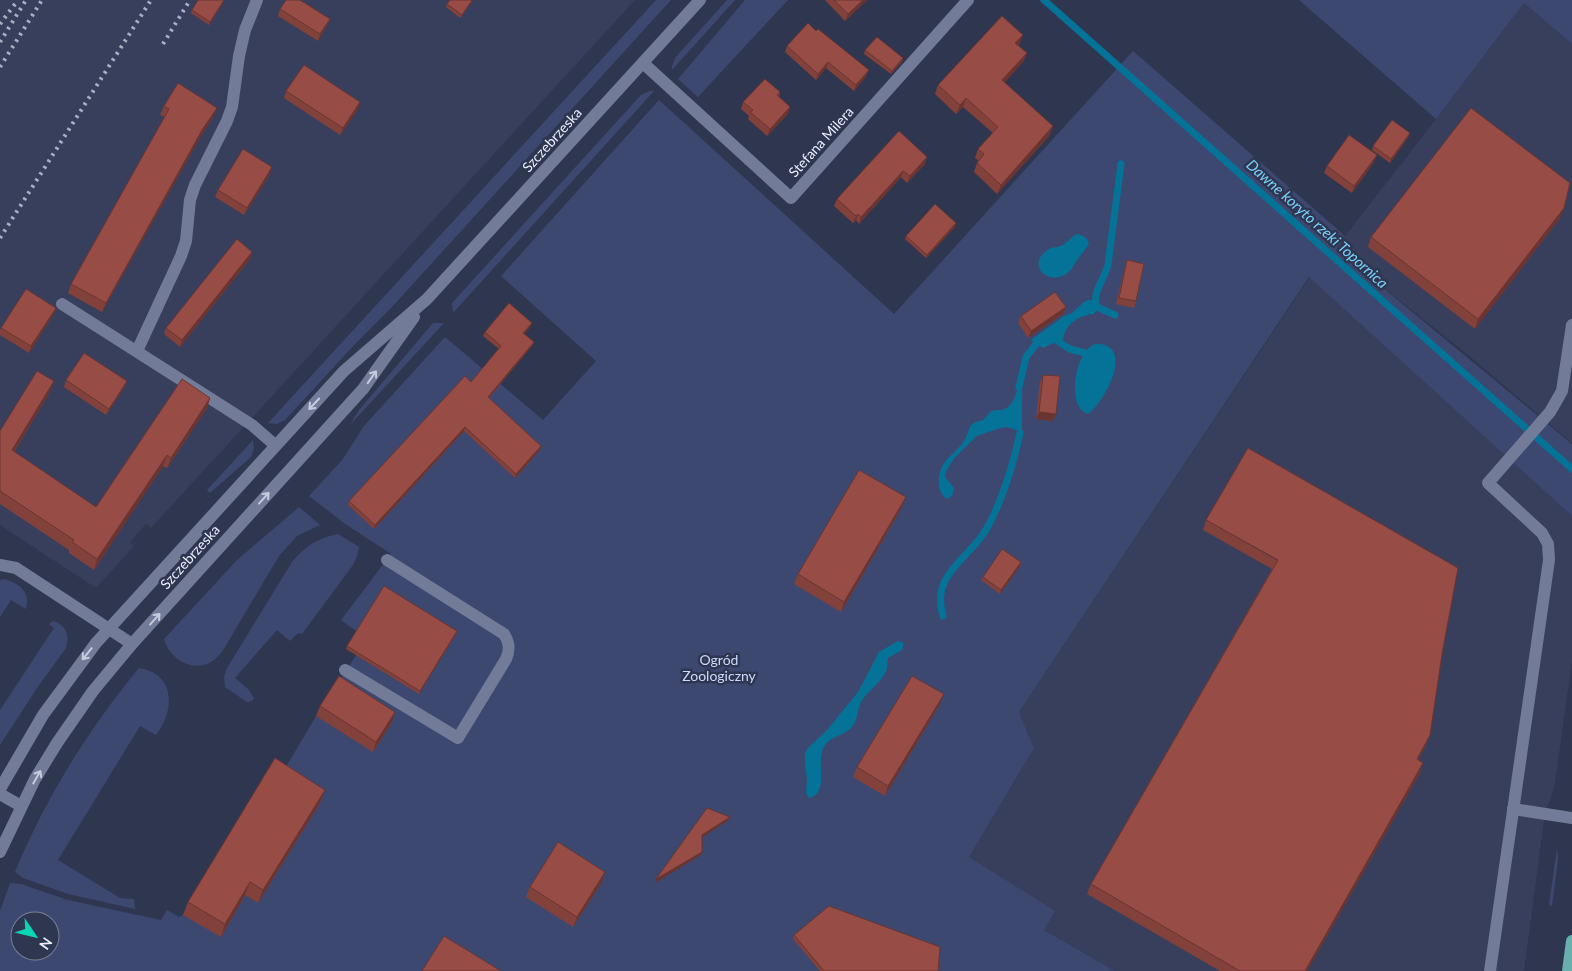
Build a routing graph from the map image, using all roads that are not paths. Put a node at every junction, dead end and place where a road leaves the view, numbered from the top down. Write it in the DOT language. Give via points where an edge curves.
graph roads {
  1 [pos="257,0"];
  2 [pos="700,0"];
  3 [pos="968,0"];
  4 [pos="643,62"];
  5 [pos="427,299"];
  6 [pos="62,304"];
  7 [pos="1572,325"];
  8 [pos="137,351"];
  9 [pos="275,445"];
  10 [pos="387,560"];
  11 [pos="0,565"];
  12 [pos="108,629"];
  13 [pos="132,644"];
  14 [pos="345,670"];
  15 [pos="0,789"];
  16 [pos="0,794"];
  17 [pos="21,806"];
  18 [pos="1513,809"];
  19 [pos="1572,818"];
  20 [pos="0,852"];
  21 [pos="1572,941"];
  22 [pos="1490,971"];
  23 [pos="1568,971"];
  1 -- 8 [label="street" via="245,30 232,107 190,200 184,248"];
  2 -- 4 [label="street, Szczebrzeska"];
  3 -- 4 [label="street, Stefana Milera" via="791,198"];
  4 -- 5 [label="street, Szczebrzeska"];
  5 -- 9 [label="street, Szczebrzeska, one-way" via="344,371"];
  13 -- 5 [label="street, Szczebrzeska, one-way" via="363,389"];
  6 -- 8 [label="street"];
  7 -- 18 [label="street" via="1562,391 1550,412 1488,483 1542,533 1548,544 1549,560"];
  8 -- 9 [label="street" via="252,425"];
  9 -- 12 [label="street, Szczebrzeska"];
  10 -- 14 [label="street" via="504,634 509,644 506,659 458,738"];
  11 -- 12 [label="street" via="16,568"];
  12 -- 13 [label="street"];
  12 -- 15 [label="street, Szczebrzeska, one-way" via="53,700"];
  17 -- 13 [label="street, Szczebrzeska, one-way" via="68,726"];
  16 -- 17 [label="street"];
  17 -- 20 [label="street, Szczebrzeska"];
  18 -- 19 [label="street"];
  18 -- 22 [label="street"];
  21 -- 23 [label="main road"];
}
